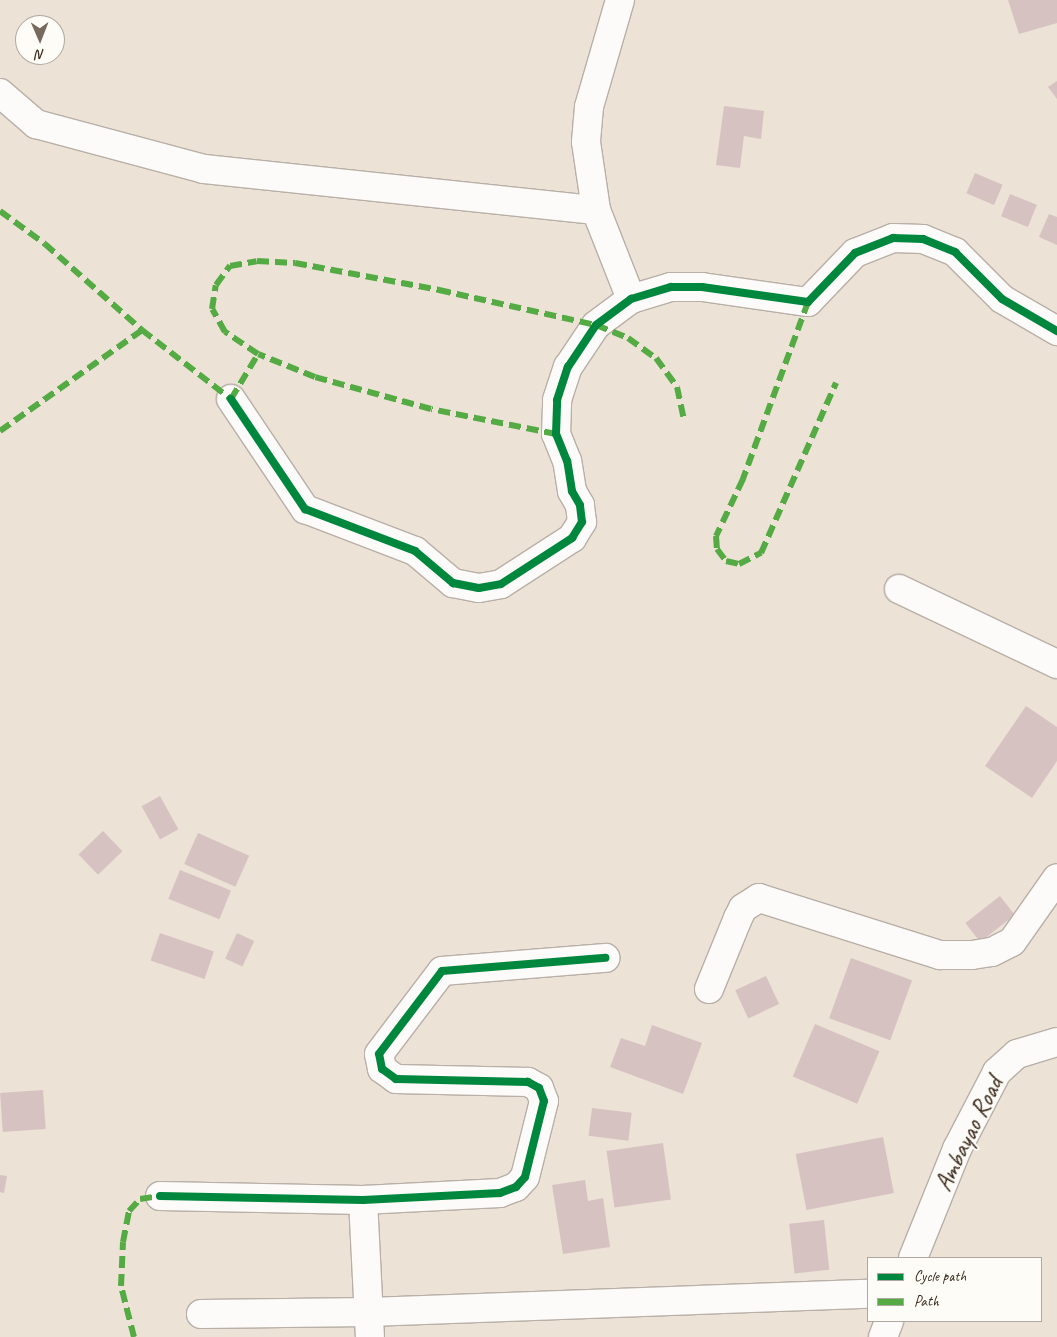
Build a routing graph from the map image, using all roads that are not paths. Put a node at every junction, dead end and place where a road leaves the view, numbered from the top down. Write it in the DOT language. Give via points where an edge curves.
graph roads {
  1 [pos="620,0"];
  2 [pos="0,93"];
  3 [pos="596,210"];
  4 [pos="632,299"];
  5 [pos="1057,331"];
  6 [pos="231,399"];
  7 [pos="899,589"];
  8 [pos="1057,664"];
  9 [pos="1057,878"];
  10 [pos="605,958"];
  11 [pos="709,989"];
  12 [pos="1057,1042"];
  13 [pos="160,1196"];
  14 [pos="363,1200"];
  15 [pos="913,1257"];
  16 [pos="867,1294"];
  17 [pos="201,1314"];
  18 [pos="889,1322"];
  19 [pos="370,1325"];
  20 [pos="883,1337"];
  1 -- 3 [label="street" via="589,107 586,142"];
  2 -- 3 [label="street" via="36,124 204,169"];
  3 -- 4 [label="street"];
  4 -- 5 [label="street" via="671,287 702,287 808,302 855,253 893,238 923,239 955,252 1002,298"];
  4 -- 6 [label="street" via="596,325 568,367 557,400 556,434 567,461 572,491 580,505 582,522 572,538 501,584 479,588 453,583 415,552 305,509"];
  7 -- 8 [label="street"];
  9 -- 11 [label="street" via="1012,942 992,952 972,955 940,955 759,898 750,902 738,918"];
  10 -- 14 [label="street" via="442,971 379,1054 382,1069 396,1079 528,1082 539,1088 544,1101 525,1177 516,1188 500,1193"];
  12 -- 15 [label="street, Ambayao Road" via="1017,1054 997,1072 957,1149"];
  13 -- 14 [label="street"];
  14 -- 19 [label="street"];
  16 -- 19 [label="street"];
  17 -- 19 [label="street"];
  18 -- 20 [label="street"];
}
